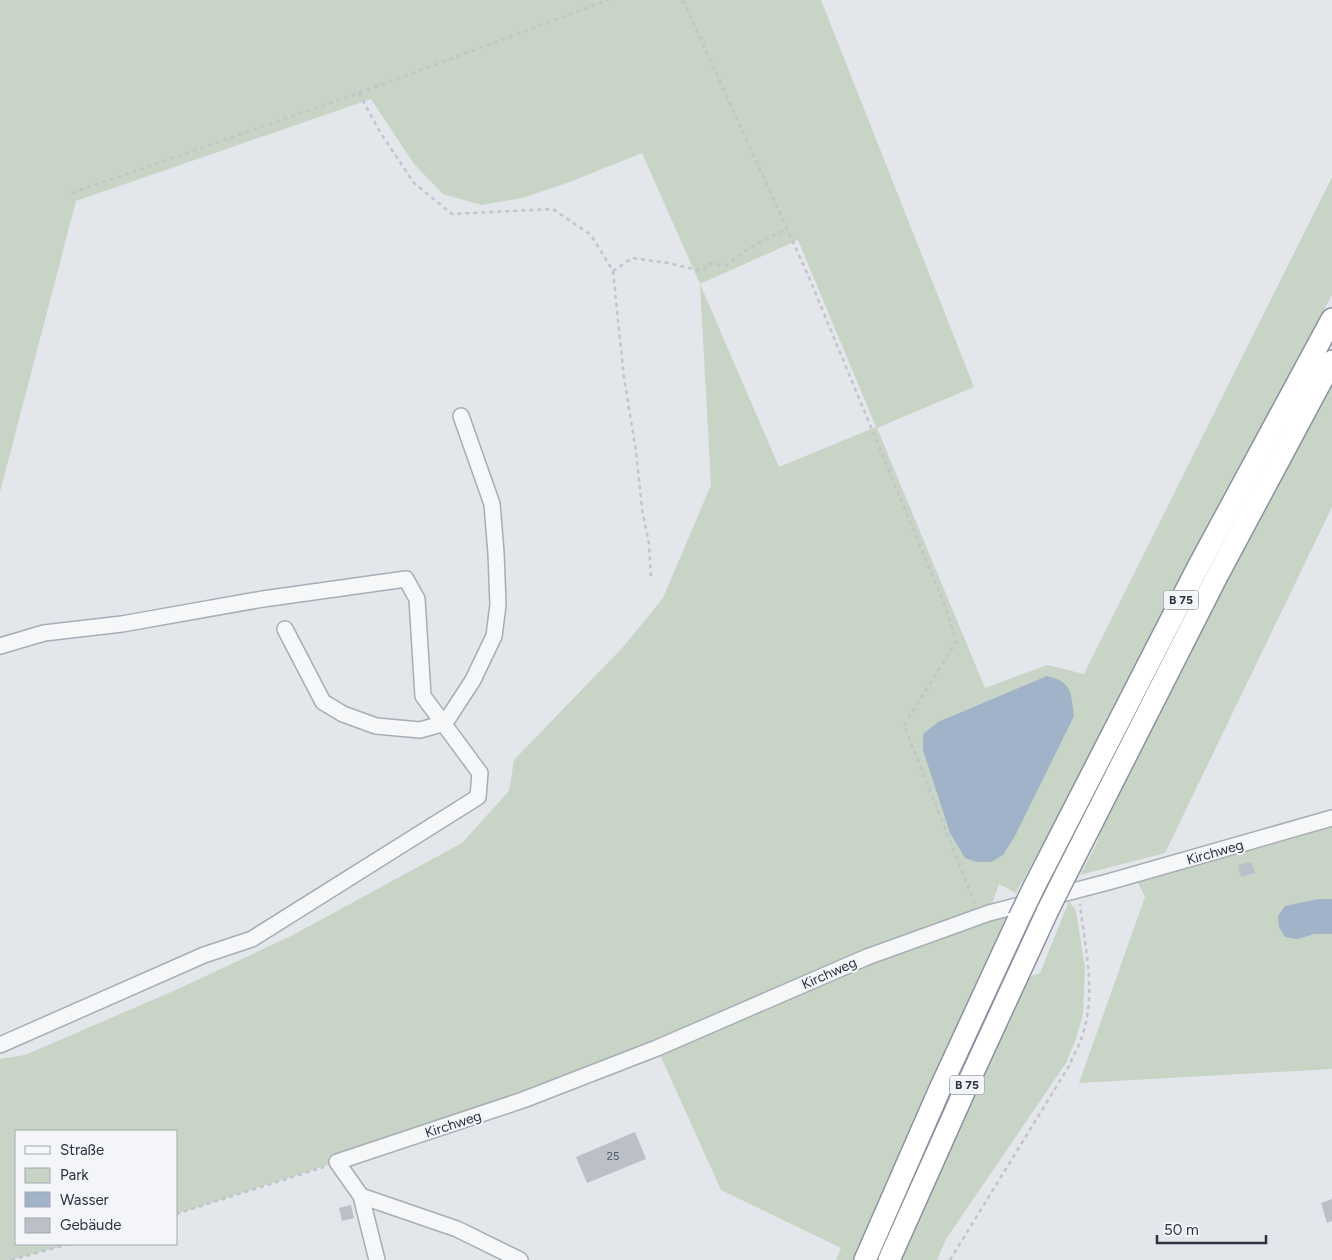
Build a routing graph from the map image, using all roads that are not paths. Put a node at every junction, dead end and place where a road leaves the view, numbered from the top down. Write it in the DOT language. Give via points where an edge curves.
graph roads {
  1 [pos="1332,319"];
  2 [pos="1332,361"];
  3 [pos="461,416"];
  4 [pos="285,629"];
  5 [pos="0,646"];
  6 [pos="444,723"];
  7 [pos="1332,818"];
  8 [pos="1071,884"];
  9 [pos="0,1045"];
  10 [pos="361,1196"];
  11 [pos="377,1260"];
  12 [pos="520,1260"];
  13 [pos="865,1260"];
  14 [pos="889,1260"];
  1 -- 13 [label="highway, B 75, bridge" via="1197,569 1019,918"];
  2 -- 8 [label="highway, B 75" via="1216,578"];
  3 -- 6 [label="street" via="492,504 498,605 494,636 473,680"];
  4 -- 6 [label="street" via="323,702 343,714 376,726 420,730"];
  5 -- 6 [label="street" via="44,633 122,624 263,599 406,579 416,600 424,696"];
  6 -- 9 [label="street" via="480,773 478,797 252,939 204,955"];
  7 -- 8 [label="street, Kirchweg"];
  8 -- 10 [label="street, Kirchweg" via="867,957 657,1048 523,1100 338,1162"];
  8 -- 14 [label="highway, B 75, bridge" via="1047,912"];
  10 -- 11 [label="street"];
  10 -- 12 [label="street" via="457,1229"];
}
